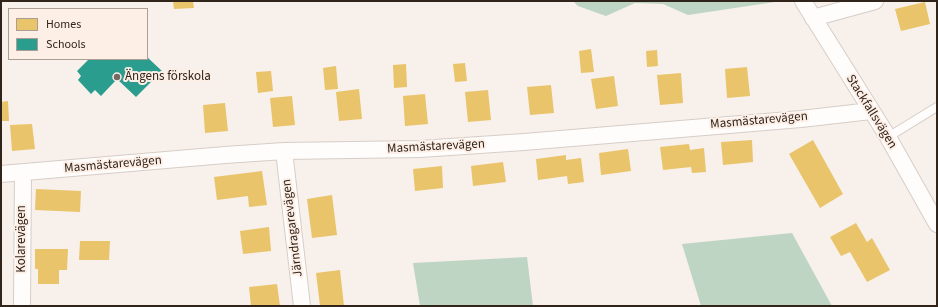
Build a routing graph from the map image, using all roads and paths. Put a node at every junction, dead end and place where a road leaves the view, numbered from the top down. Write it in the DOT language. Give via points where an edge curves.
graph roads {
  1 [pos="803,1"];
  2 [pos="875,1"];
  3 [pos="813,18"];
  4 [pos="937,108"];
  5 [pos="871,110"];
  6 [pos="888,137"];
  7 [pos="284,151"];
  8 [pos="23,172"];
  9 [pos="1,174"];
  10 [pos="937,224"];
  11 [pos="22,306"];
  12 [pos="302,306"];
  1 -- 3 [label="street, Stackfallsvägen"];
  2 -- 3 [label="street"];
  3 -- 5 [label="street, Stackfallsvägen"];
  4 -- 6 [label="lane"];
  5 -- 6 [label="street, Stackfallsvägen"];
  5 -- 7 [label="street, Masmästarevägen" via="524,142 404,149"];
  6 -- 10 [label="street, Stackfallsvägen"];
  7 -- 8 [label="street, Masmästarevägen"];
  7 -- 12 [label="street, Järndragarevägen"];
  8 -- 9 [label="street, Masmästarevägen"];
  8 -- 11 [label="street, Kolarevägen"];
}
